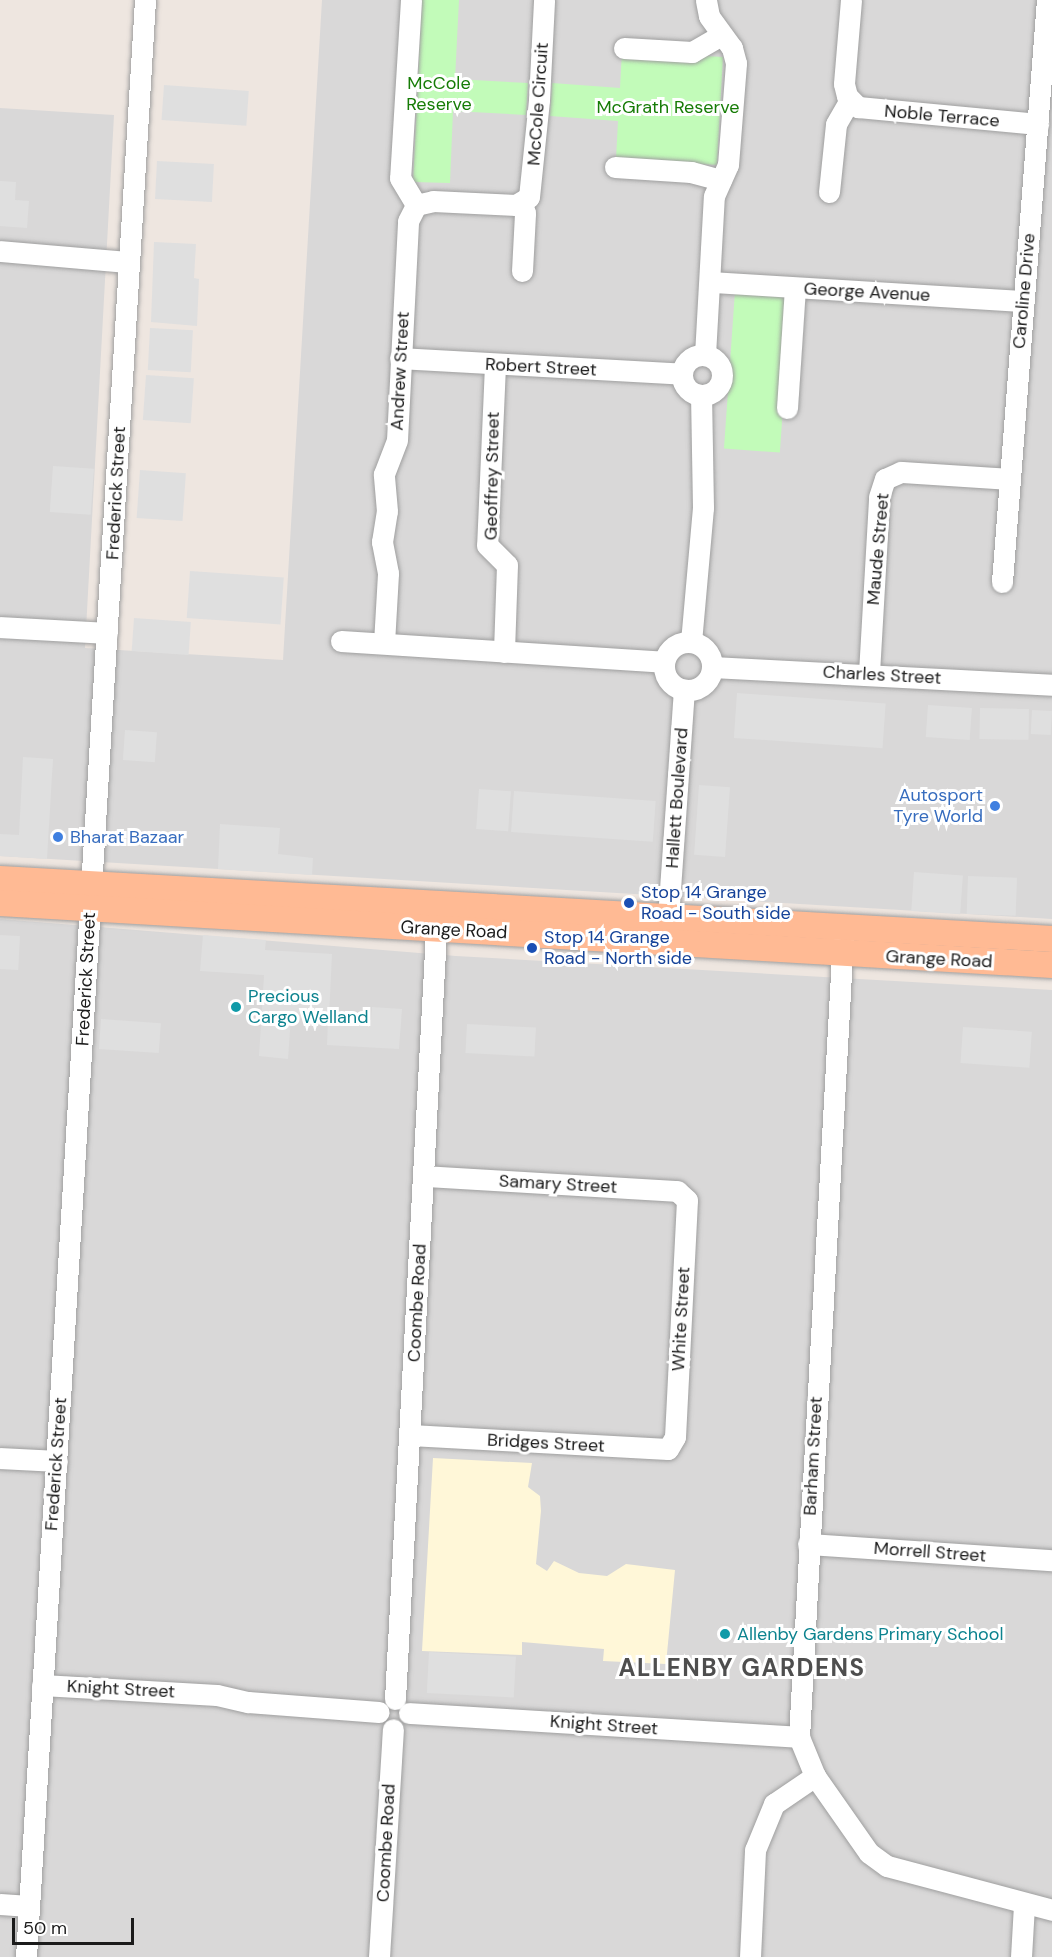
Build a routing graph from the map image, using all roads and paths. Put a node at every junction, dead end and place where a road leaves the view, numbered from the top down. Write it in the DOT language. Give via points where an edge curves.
graph roads {
  1 [pos="145,0"];
  2 [pos="411,0"];
  3 [pos="544,0"];
  4 [pos="706,0"];
  5 [pos="851,0"];
  6 [pos="1047,0"];
  7 [pos="722,35"];
  8 [pos="624,48"];
  9 [pos="850,100"];
  10 [pos="1038,124"];
  11 [pos="615,167"];
  12 [pos="721,180"];
  13 [pos="829,192"];
  14 [pos="522,203"];
  15 [pos="416,205"];
  16 [pos="0,251"];
  17 [pos="129,262"];
  18 [pos="522,271"];
  19 [pos="712,282"];
  20 [pos="795,288"];
  21 [pos="1023,301"];
  22 [pos="705,355"];
  23 [pos="400,358"];
  24 [pos="495,365"];
  25 [pos="682,374"];
  26 [pos="700,396"];
  27 [pos="787,408"];
  28 [pos="1008,479"];
  29 [pos="1002,582"];
  30 [pos="0,627"];
  31 [pos="107,633"];
  32 [pos="341,641"];
  33 [pos="692,642"];
  34 [pos="384,643"];
  35 [pos="504,652"];
  36 [pos="663,662"];
  37 [pos="712,667"];
  38 [pos="869,673"];
  39 [pos="1052,685"];
  40 [pos="684,690"];
  41 [pos="0,879"];
  42 [pos="91,896"];
  43 [pos="0,903"];
  44 [pos="437,918"];
  45 [pos="843,928"];
  46 [pos="668,931"];
  47 [pos="1052,939"];
  48 [pos="842,953"];
  49 [pos="1052,965"];
  50 [pos="424,1176"];
  51 [pos="687,1200"];
  52 [pos="410,1435"];
  53 [pos="675,1437"];
  54 [pos="0,1458"];
  55 [pos="57,1461"];
  56 [pos="808,1544"];
  57 [pos="1052,1560"];
  58 [pos="42,1685"];
  59 [pos="394,1708"];
  60 [pos="799,1737"];
  61 [pos="815,1776"];
  62 [pos="0,1904"];
  63 [pos="1024,1905"];
  64 [pos="29,1906"];
  65 [pos="1052,1911"];
  66 [pos="26,1957"];
  67 [pos="379,1957"];
  68 [pos="750,1957"];
  69 [pos="1021,1957"];
  1 -- 17 [label="street, Frederick Street"];
  2 -- 15 [label="street" via="400,178"];
  3 -- 14 [label="street, McCole Circuit" via="533,184"];
  4 -- 7 [label="street" via="709,15"];
  5 -- 9 [label="street" via="844,84"];
  6 -- 10 [label="street, Caroline Drive"];
  7 -- 8 [label="street" via="692,52"];
  7 -- 12 [label="street" via="734,53 736,69 728,165"];
  9 -- 10 [label="street, Noble Terrace" via="867,110"];
  9 -- 13 [label="street" via="836,124"];
  10 -- 21 [label="street, Caroline Drive"];
  11 -- 12 [label="street" via="691,172"];
  12 -- 19 [label="street" via="713,202"];
  14 -- 15 [label="street" via="433,201"];
  14 -- 18 [label="street, McCole Circuit"];
  15 -- 23 [label="street, Andrew Street" via="408,221"];
  16 -- 17 [label="street"];
  17 -- 31 [label="street, Frederick Street"];
  19 -- 20 [label="street, George Avenue"];
  19 -- 22 [label="street"];
  20 -- 21 [label="street, George Avenue"];
  20 -- 27 [label="street"];
  21 -- 28 [label="street, Caroline Drive"];
  22 -- 25 [label="street" via="689,360"];
  22 -- 26 [label="street" via="721,368 722,378 711,394"];
  23 -- 24 [label="street, Robert Street"];
  23 -- 34 [label="street, Andrew Street" via="397,440 384,474 387,511 382,542 388,573"];
  24 -- 25 [label="street, Robert Street"];
  24 -- 35 [label="street, Geoffrey Street" via="487,545 507,565"];
  25 -- 26 [label="street" via="691,392"];
  26 -- 33 [label="street" via="703,508"];
  28 -- 29 [label="street, Caroline Drive"];
  28 -- 38 [label="street, Maude Street" via="901,472 885,479 879,498"];
  30 -- 31 [label="street"];
  31 -- 42 [label="street, Frederick Street"];
  32 -- 34 [label="street"];
  33 -- 36 [label="street" via="673,646"];
  33 -- 37 [label="street" via="705,650"];
  34 -- 35 [label="street"];
  35 -- 36 [label="street"];
  36 -- 40 [label="street" via="668,681"];
  37 -- 38 [label="street, Charles Street"];
  37 -- 40 [label="street" via="704,684"];
  38 -- 39 [label="street, Charles Street"];
  40 -- 46 [label="street, Hallett Boulevard"];
  41 -- 42 [label="main road, Grange Road"];
  42 -- 43 [label="main road, Grange Road"];
  42 -- 44 [label="main road, Grange Road"];
  42 -- 55 [label="street, Frederick Street"];
  44 -- 46 [label="main road, Grange Road"];
  44 -- 50 [label="street, Coombe Road"];
  45 -- 46 [label="main road, Grange Road"];
  45 -- 47 [label="main road, Grange Road"];
  45 -- 48 [label="street, Barham Street"];
  46 -- 48 [label="main road, Grange Road"];
  48 -- 49 [label="main road, Grange Road"];
  48 -- 56 [label="street, Barham Street"];
  50 -- 51 [label="street, Samary Street" via="677,1191"];
  50 -- 52 [label="street, Coombe Road"];
  51 -- 53 [label="street, White Street"];
  52 -- 53 [label="street, Bridges Street" via="668,1449"];
  52 -- 59 [label="street, Coombe Road"];
  54 -- 55 [label="street"];
  55 -- 58 [label="street, Frederick Street"];
  56 -- 57 [label="street, Morrell Street"];
  56 -- 60 [label="street, Barham Street"];
  58 -- 59 [label="street, Knight Street" via="217,1695 248,1702"];
  58 -- 64 [label="street, Frederick Street"];
  59 -- 60 [label="street, Knight Street"];
  59 -- 67 [label="street, Coombe Road" via="404,1725 393,1729"];
  60 -- 61 [label="street, Barham Street"];
  61 -- 63 [label="street" via="869,1853 887,1866"];
  61 -- 68 [label="street" via="774,1804 755,1850"];
  62 -- 64 [label="street"];
  63 -- 65 [label="street"];
  63 -- 69 [label="street"];
  64 -- 66 [label="street, Frederick Street"];
}
